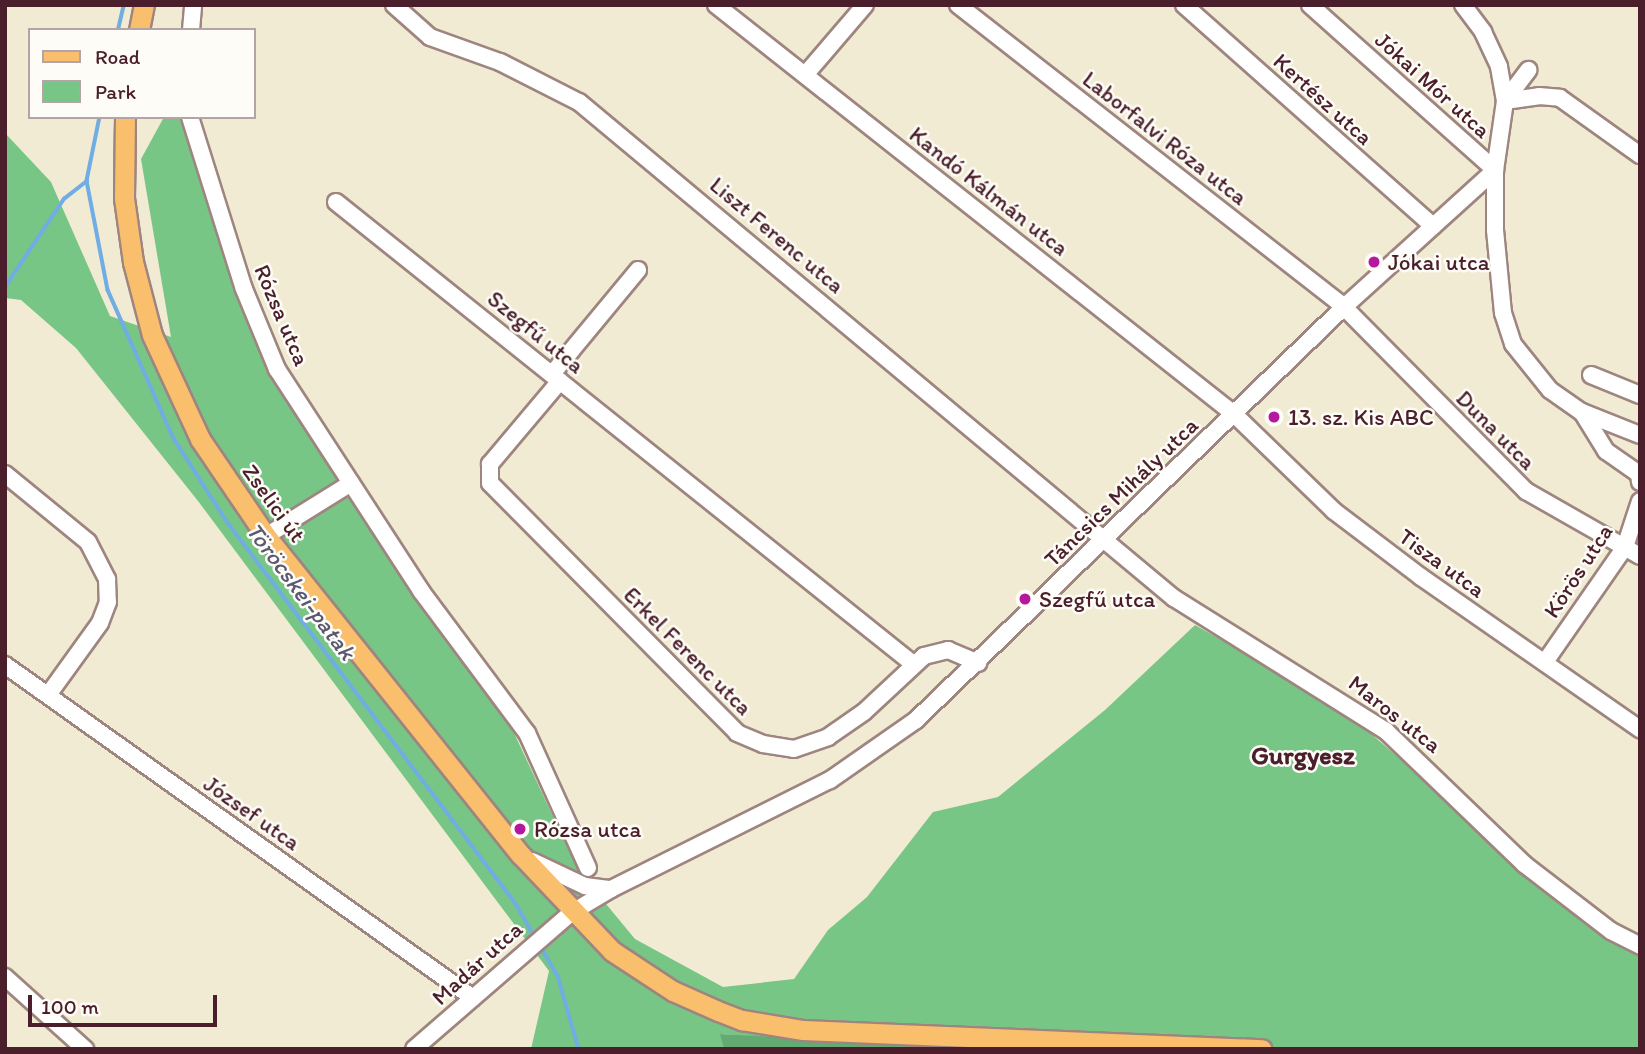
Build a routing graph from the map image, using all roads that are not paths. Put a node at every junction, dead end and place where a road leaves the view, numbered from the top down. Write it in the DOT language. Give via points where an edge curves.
graph roads {
  1 [pos="144,5"];
  2 [pos="193,5"];
  3 [pos="394,5"];
  4 [pos="716,5"];
  5 [pos="865,5"];
  6 [pos="958,5"];
  7 [pos="1184,5"];
  8 [pos="1310,5"];
  9 [pos="1463,5"];
  10 [pos="139,28"];
  11 [pos="191,28"];
  12 [pos="1528,70"];
  13 [pos="805,75"];
  14 [pos="1505,101"];
  15 [pos="125,119"];
  16 [pos="191,119"];
  17 [pos="1640,155"];
  18 [pos="1495,170"];
  19 [pos="336,202"];
  20 [pos="1433,226"];
  21 [pos="638,270"];
  22 [pos="1344,307"];
  23 [pos="1591,375"];
  24 [pos="556,377"];
  25 [pos="1640,395"];
  26 [pos="1582,412"];
  27 [pos="1234,414"];
  28 [pos="1640,435"];
  29 [pos="5,474"];
  30 [pos="1640,482"];
  31 [pos="351,484"];
  32 [pos="1640,501"];
  33 [pos="266,536"];
  34 [pos="1105,540"];
  35 [pos="1625,547"];
  36 [pos="1640,556"];
  37 [pos="1545,662"];
  38 [pos="912,663"];
  39 [pos="978,663"];
  40 [pos="5,665"];
  41 [pos="48,695"];
  42 [pos="1640,729"];
  43 [pos="521,855"];
  44 [pos="588,868"];
  45 [pos="611,888"];
  46 [pos="571,913"];
  47 [pos="1640,946"];
  48 [pos="5,977"];
  49 [pos="472,998"];
  50 [pos="865,1041"];
  51 [pos="85,1049"];
  52 [pos="414,1049"];
  53 [pos="1262,1049"];
  1 -- 10 [label="main road"];
  2 -- 11 [label="street"];
  3 -- 34 [label="street, Liszt Ferenc utca" via="430,37 500,62 579,102"];
  4 -- 13 [label="street, Kandó Kálmán utca"];
  5 -- 13 [label="street"];
  6 -- 22 [label="street, Laborfalvi Róza utca"];
  7 -- 20 [label="street, Kertész utca"];
  8 -- 18 [label="street, Jókai Mór utca"];
  9 -- 14 [label="street" via="1483,32 1499,67"];
  12 -- 14 [label="street"];
  13 -- 27 [label="street, Kandó Kálmán utca"];
  14 -- 17 [label="street" via="1560,98"];
  14 -- 18 [label="street"];
  15 -- 33 [label="main road, Zselici út" via="128,232 152,335 200,439"];
  16 -- 31 [label="street, Rózsa utca" via="262,338 303,412"];
  18 -- 20 [label="street, Táncsics Mihály utca"];
  18 -- 26 [label="street" via="1497,270 1513,344 1550,390"];
  19 -- 24 [label="street, Szegfű utca"];
  20 -- 22 [label="street, Táncsics Mihály utca"];
  21 -- 24 [label="street"];
  22 -- 27 [label="street, Táncsics Mihály utca"];
  22 -- 35 [label="street, Duna utca" via="1525,491"];
  23 -- 25 [label="street"];
  24 -- 38 [label="street, Szegfű utca"];
  24 -- 38 [label="street, Erkel Ferenc utca" via="490,464 490,483 737,733 794,749 828,737 864,712"];
  26 -- 28 [label="street"];
  26 -- 30 [label="street" via="1606,451 1639,474"];
  27 -- 34 [label="street, Táncsics Mihály utca"];
  27 -- 37 [label="street, Tisza utca" via="1334,511 1421,578"];
  29 -- 41 [label="street" via="88,542 107,579 108,602 100,623"];
  31 -- 33 [label="street"];
  31 -- 44 [label="street, Rózsa utca" via="421,591 527,733"];
  32 -- 35 [label="street, Körös utca"];
  33 -- 43 [label="main road, Zselici út"];
  34 -- 39 [label="street, Táncsics Mihály utca"];
  34 -- 47 [label="street, Maros utca" via="1174,598 1385,731 1524,864 1611,931"];
  35 -- 36 [label="street, Duna utca"];
  35 -- 37 [label="street, Körös utca"];
  37 -- 42 [label="street, Tisza utca"];
  38 -- 39 [label="street" via="948,650"];
  39 -- 45 [label="street, Táncsics Mihály utca" via="916,720 830,779"];
  40 -- 41 [label="street, József utca"];
  41 -- 49 [label="street, József utca"];
  43 -- 45 [label="street" via="564,879"];
  43 -- 46 [label="main road, Zselici út"];
  45 -- 46 [label="street, Táncsics Mihály utca"];
  46 -- 49 [label="street, Madár utca"];
  46 -- 50 [label="main road, Zselici út" via="632,966 718,1011 742,1020"];
  48 -- 51 [label="street"];
  49 -- 52 [label="street, Madár utca"];
  50 -- 53 [label="main road, Zselici út"];
}
